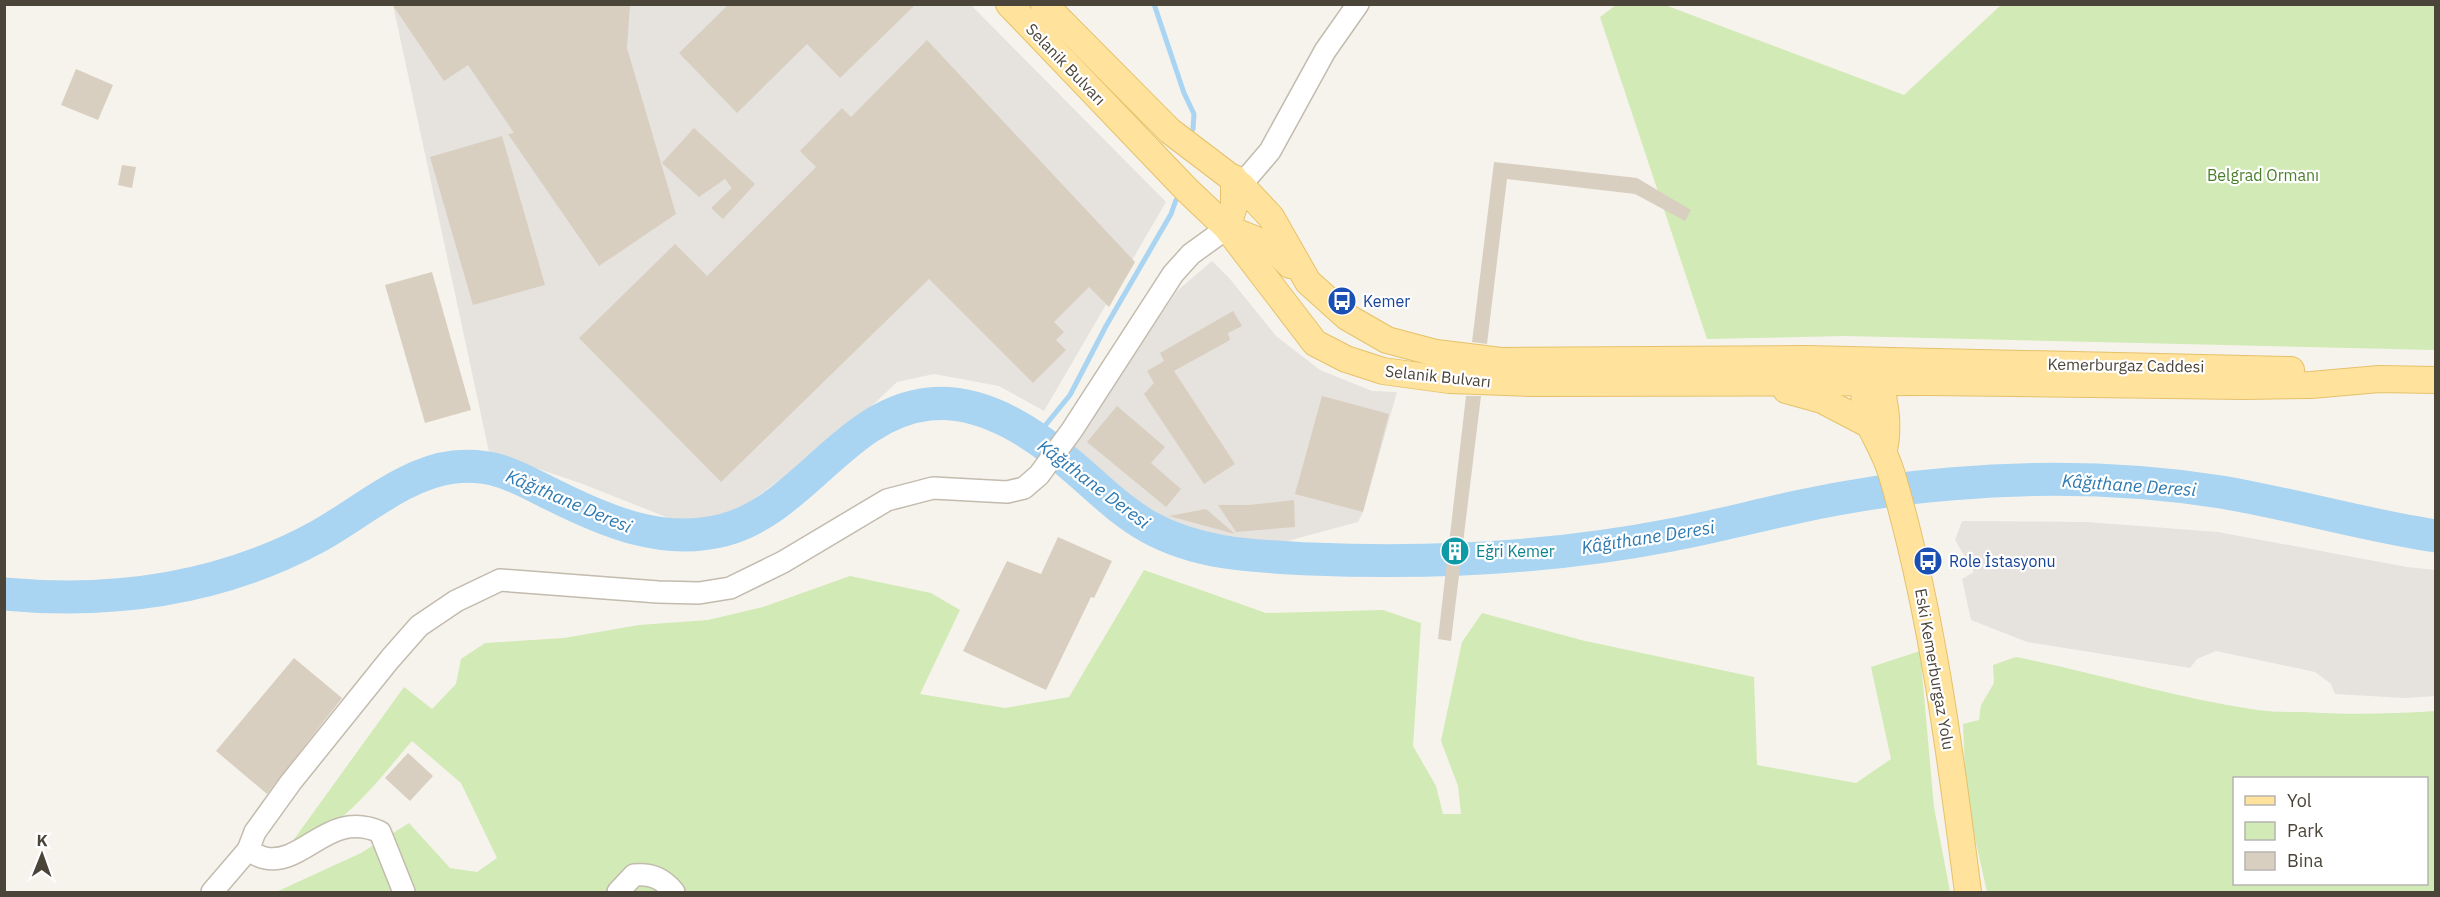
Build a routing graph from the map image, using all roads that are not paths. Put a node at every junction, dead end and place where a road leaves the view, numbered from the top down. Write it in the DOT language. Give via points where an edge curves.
graph roads {
  1 [pos="1009,4"];
  2 [pos="1044,4"];
  3 [pos="1358,4"];
  4 [pos="1237,181"];
  5 [pos="1227,228"];
  6 [pos="1308,282"];
  7 [pos="1873,375"];
  8 [pos="2379,379"];
  9 [pos="2436,380"];
  10 [pos="1754,381"];
  11 [pos="1930,382"];
  12 [pos="1877,421"];
  13 [pos="248,850"];
  14 [pos="212,892"];
  15 [pos="404,892"];
  16 [pos="618,892"];
  17 [pos="674,892"];
  18 [pos="1968,892"];
  1 -- 5 [label="main road, Selanik Bulvarı"];
  2 -- 4 [label="main road, Selanik Bulvarı" via="1170,132"];
  3 -- 4 [label="street" via="1325,51 1270,151"];
  4 -- 5 [label="main road"];
  4 -- 6 [label="main road, Selanik Bulvarı" via="1271,217"];
  5 -- 6 [label="main road" via="1271,246"];
  5 -- 10 [label="main road, Selanik Bulvarı" via="1315,344 1383,371 1449,380 1531,383"];
  5 -- 13 [label="street" via="1191,254 1173,274 1072,430 1039,475 1024,488 1006,492 933,488 887,500 783,562 730,588 699,593 658,592 500,580 456,601 418,626 291,782 255,832"];
  6 -- 7 [label="main road, Selanik Bulvarı" via="1347,317 1387,340 1447,355 1501,361 1718,359"];
  7 -- 8 [label="main road, Kemerburgaz Caddesi" via="2257,368 2339,372"];
  7 -- 10 [label="main road, Selanik Bulvarı"];
  7 -- 11 [label="main road, Kemerburgaz Caddesi"];
  7 -- 12 [label="main road" via="1863,400"];
  8 -- 9 [label="main road, Kemerburgaz Caddesi"];
  8 -- 11 [label="main road, Kemerburgaz Caddesi" via="2244,386"];
  10 -- 12 [label="main road"];
  11 -- 12 [label="main road"];
  12 -- 18 [label="main road, Eski Kemerburgaz Yolu" via="1875,440 1887,462 1908,535 1950,751"];
  13 -- 14 [label="street"];
  13 -- 15 [label="street" via="264,858 281,858 335,829 365,825 380,832"];
  16 -- 17 [label="street" via="634,875 647,874 663,880"];
}
